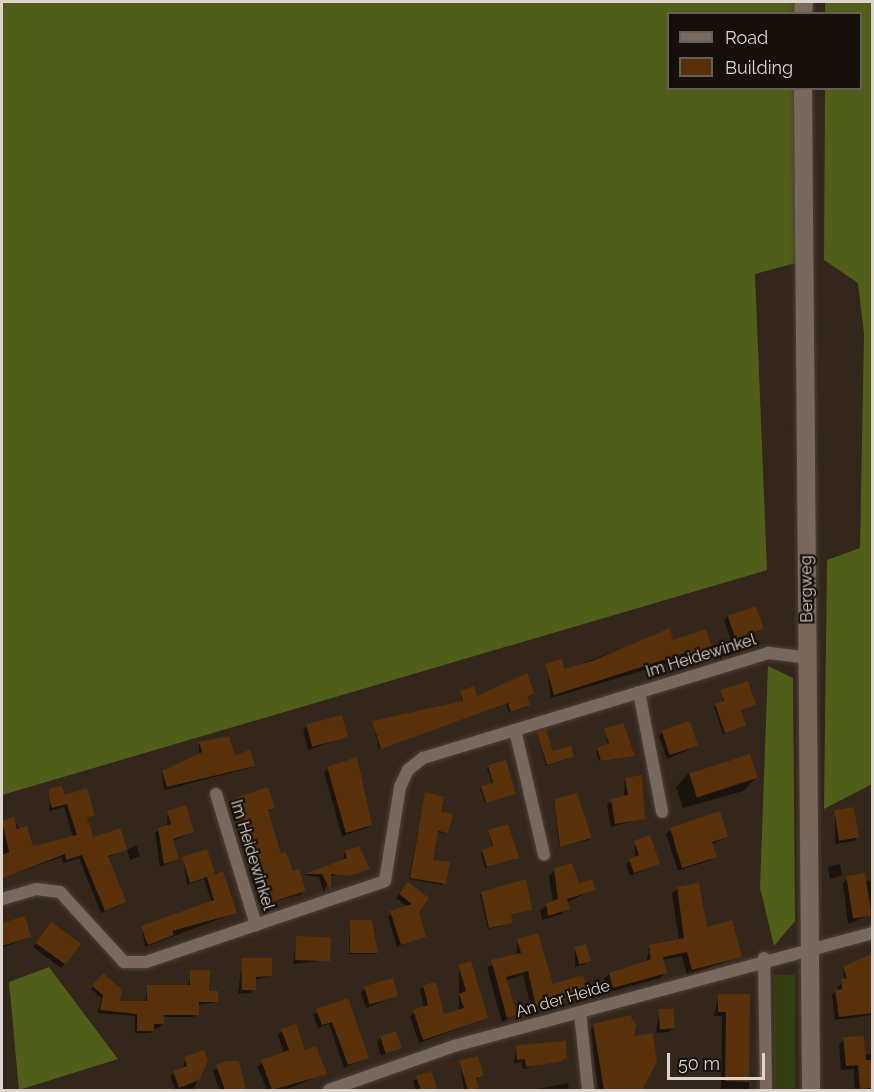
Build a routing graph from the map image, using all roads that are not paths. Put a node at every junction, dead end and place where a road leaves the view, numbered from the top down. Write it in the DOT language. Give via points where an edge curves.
graph roads {
  1 [pos="803,90"];
  2 [pos="807,658"];
  3 [pos="639,692"];
  4 [pos="515,729"];
  5 [pos="216,794"];
  6 [pos="662,812"];
  7 [pos="544,855"];
  8 [pos="2,899"];
  9 [pos="256,925"];
  10 [pos="873,933"];
  11 [pos="810,951"];
  12 [pos="764,958"];
  13 [pos="580,1012"];
  14 [pos="328,1090"];
  15 [pos="588,1090"];
  16 [pos="766,1090"];
  17 [pos="811,1090"];
  1 -- 2 [label="main road, Bergweg"];
  2 -- 3 [label="street, Im Heidewinkel" via="769,653"];
  2 -- 11 [label="main road, Bergweg"];
  3 -- 4 [label="street, Im Heidewinkel"];
  3 -- 6 [label="street, Im Heidewinkel"];
  4 -- 7 [label="street"];
  4 -- 9 [label="street, Im Heidewinkel" via="423,758 408,770 385,881"];
  5 -- 9 [label="street, Im Heidewinkel"];
  8 -- 9 [label="street, Im Heidewinkel" via="36,889 60,891 119,957 135,965"];
  10 -- 11 [label="street, An der Heide"];
  11 -- 12 [label="street, An der Heide"];
  11 -- 17 [label="main road, Bergweg"];
  12 -- 13 [label="street, An der Heide"];
  12 -- 16 [label="street"];
  13 -- 14 [label="street, An der Heide" via="454,1046"];
  13 -- 15 [label="street"];
}
